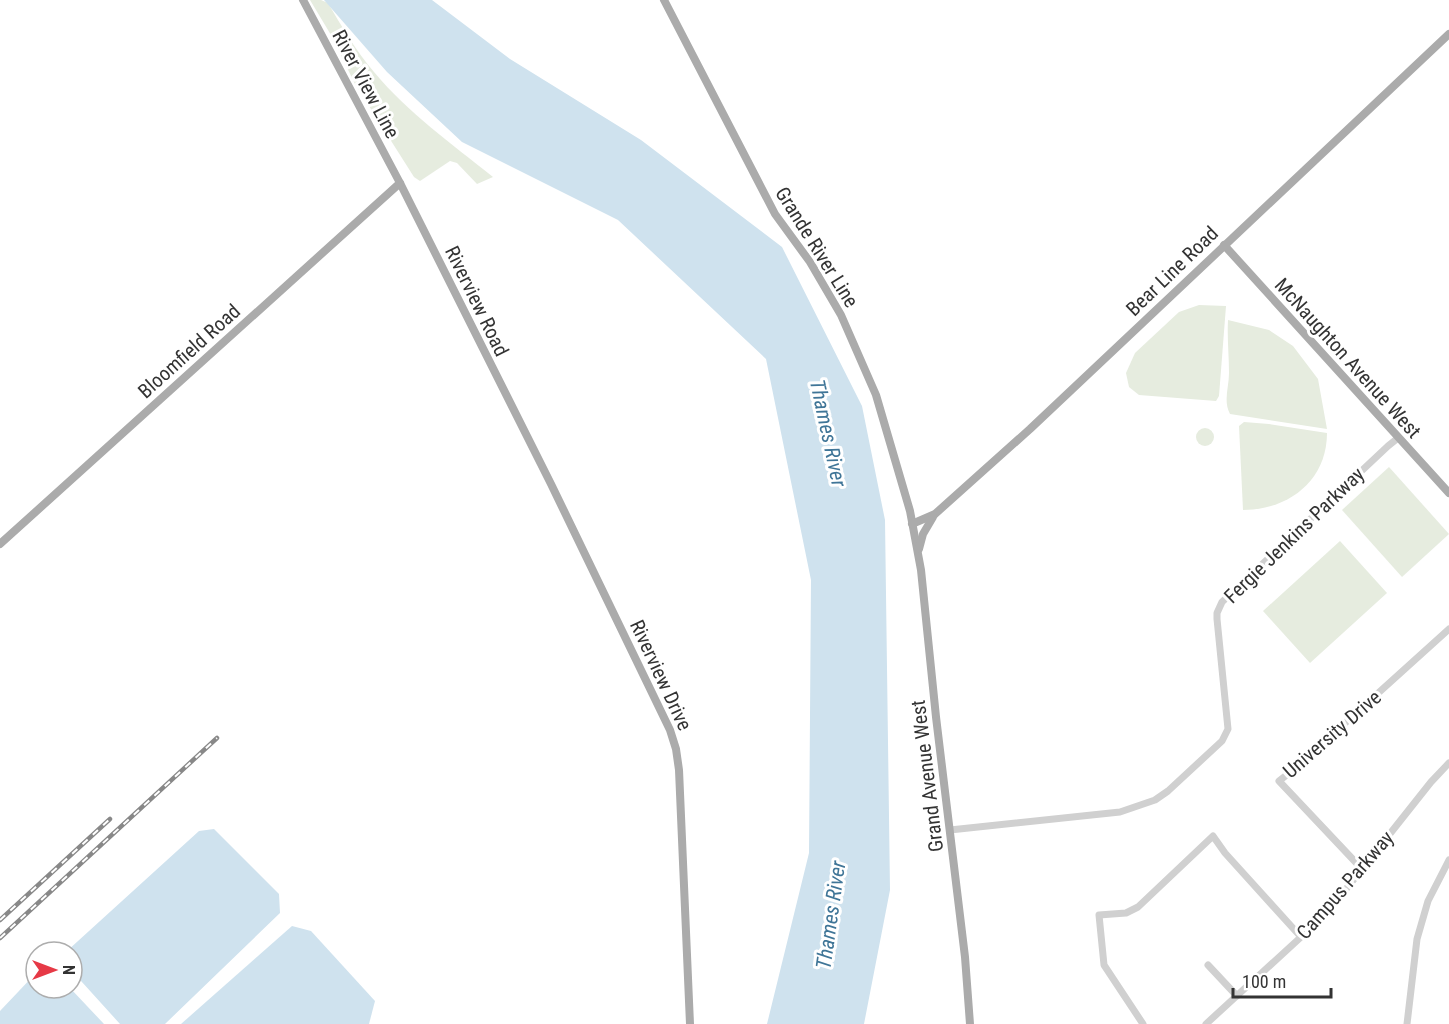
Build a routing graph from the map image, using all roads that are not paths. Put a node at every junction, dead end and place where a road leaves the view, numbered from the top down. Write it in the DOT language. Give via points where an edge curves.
graph roads {
  1 [pos="303,0"];
  2 [pos="664,0"];
  3 [pos="1449,34"];
  4 [pos="400,183"];
  5 [pos="1224,245"];
  6 [pos="525,433"];
  7 [pos="1398,438"];
  8 [pos="1449,493"];
  9 [pos="935,514"];
  10 [pos="912,524"];
  11 [pos="0,544"];
  12 [pos="919,561"];
  13 [pos="1449,630"];
  14 [pos="1449,764"];
  15 [pos="950,830"];
  16 [pos="1449,860"];
  17 [pos="1362,869"];
  18 [pos="1301,937"];
  19 [pos="1208,965"];
  20 [pos="1237,996"];
  21 [pos="690,1024"];
  22 [pos="970,1024"];
  23 [pos="1143,1024"];
  24 [pos="1206,1024"];
  25 [pos="1407,1024"];
  1 -- 4 [label="main road, River View Line"];
  2 -- 10 [label="main road, Grande River Line" via="775,214 810,262 841,315 876,395"];
  3 -- 5 [label="main road, Bear Line Road"];
  4 -- 6 [label="main road, Riverview Road"];
  4 -- 11 [label="main road, Bloomfield Road"];
  5 -- 7 [label="main road, McNaughton Avenue West"];
  5 -- 9 [label="main road, Bear Line Road"];
  6 -- 21 [label="main road, Riverview Drive" via="657,699 675,744"];
  7 -- 8 [label="main road, McNaughton Avenue West"];
  7 -- 15 [label="street, Fergie Jenkins Parkway" via="1222,602 1217,619 1228,729 1222,741 1168,791 1155,800 1122,811"];
  9 -- 10 [label="main road, Bear Line Road"];
  9 -- 12 [label="main road" via="920,540"];
  10 -- 12 [label="main road, Grand Avenue West"];
  12 -- 15 [label="main road, Grand Avenue West"];
  13 -- 17 [label="street, University Drive" via="1279,781"];
  14 -- 17 [label="street, Campus Parkway"];
  15 -- 22 [label="main road, Grand Avenue West"];
  16 -- 25 [label="street" via="1428,901 1417,939"];
  17 -- 18 [label="street, Campus Parkway"];
  18 -- 20 [label="street, Campus Parkway"];
  18 -- 23 [label="street" via="1213,836 1132,911 1099,915 1104,965"];
  19 -- 20 [label="street"];
  20 -- 24 [label="street, Campus Parkway"];
}
